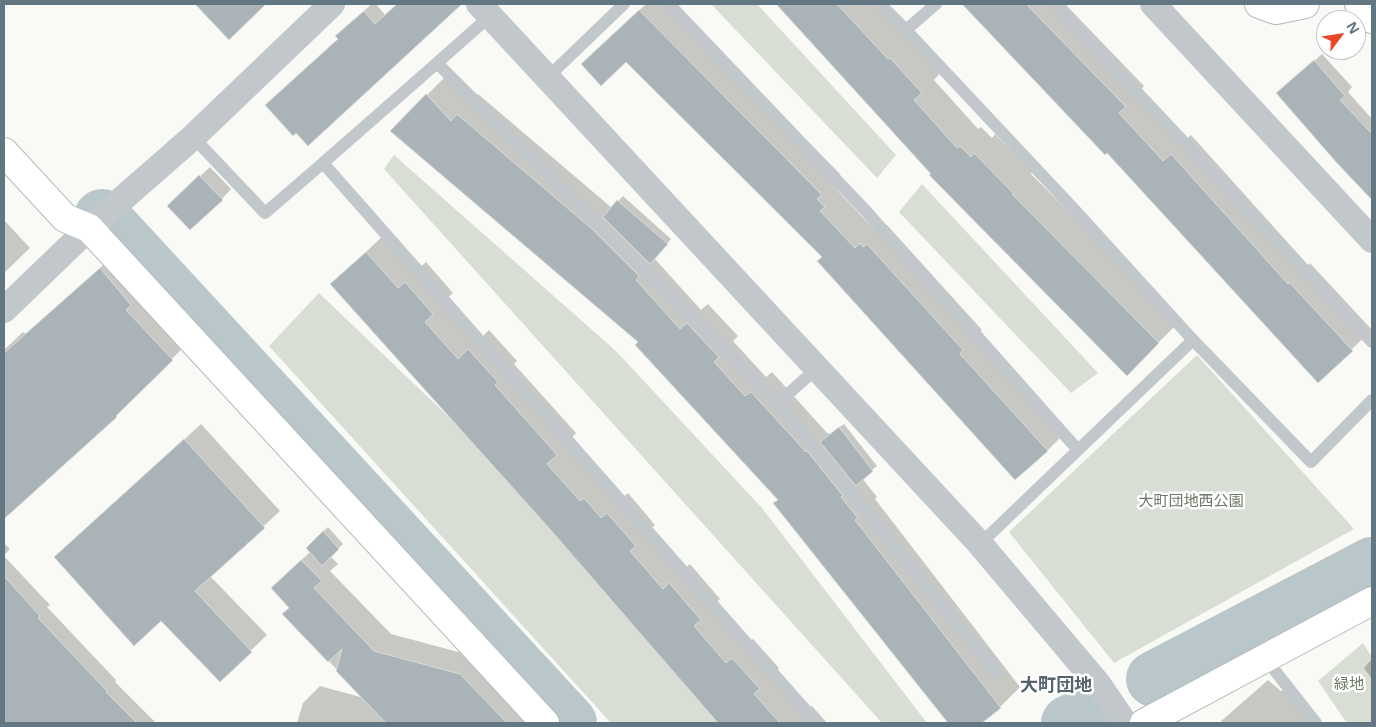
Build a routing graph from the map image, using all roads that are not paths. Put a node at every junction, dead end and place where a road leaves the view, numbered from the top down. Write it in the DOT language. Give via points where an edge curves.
graph roads {
  1 [pos="332,4"];
  2 [pos="624,4"];
  3 [pos="669,4"];
  4 [pos="880,4"];
  5 [pos="936,4"];
  6 [pos="1054,4"];
  7 [pos="1153,4"];
  8 [pos="1260,4"];
  9 [pos="1305,4"];
  10 [pos="1352,4"];
  11 [pos="1360,4"];
  12 [pos="485,10"];
  13 [pos="1372,19"];
  14 [pos="1372,26"];
  15 [pos="906,30"];
  16 [pos="437,63"];
  17 [pos="547,78"];
  18 [pos="193,137"];
  19 [pos="4,152"];
  20 [pos="323,163"];
  21 [pos="89,228"];
  22 [pos="1372,240"];
  23 [pos="4,310"];
  24 [pos="1193,340"];
  25 [pos="1372,342"];
  26 [pos="817,368"];
  27 [pos="1372,400"];
  28 [pos="778,403"];
  29 [pos="1078,450"];
  30 [pos="980,544"];
  31 [pos="1372,601"];
  32 [pos="1265,658"];
  33 [pos="997,672"];
  34 [pos="545,723"];
  35 [pos="817,723"];
  36 [pos="1125,723"];
  37 [pos="1144,723"];
  38 [pos="1316,723"];
  1 -- 18 [label="street"];
  2 -- 17 [label="lane"];
  3 -- 29 [label="lane" via="866,211"];
  4 -- 15 [label="lane"];
  5 -- 15 [label="lane"];
  6 -- 25 [label="lane"];
  7 -- 22 [label="street"];
  8 -- 9 [label="main road" via="1276,10"];
  10 -- 14 [label="main road"];
  11 -- 13 [label="main road"];
  12 -- 16 [label="lane"];
  12 -- 17 [label="street"];
  15 -- 24 [label="lane"];
  16 -- 20 [label="lane"];
  16 -- 28 [label="lane"];
  17 -- 26 [label="street"];
  18 -- 20 [label="lane" via="265,214"];
  18 -- 21 [label="street"];
  19 -- 21 [label="main road" via="64,218"];
  20 -- 35 [label="lane"];
  21 -- 23 [label="street"];
  21 -- 34 [label="main road"];
  24 -- 27 [label="lane" via="1311,462"];
  24 -- 29 [label="lane"];
  26 -- 28 [label="lane"];
  26 -- 30 [label="street"];
  28 -- 33 [label="lane"];
  29 -- 30 [label="lane"];
  30 -- 36 [label="street" via="1099,685"];
  31 -- 32 [label="main road"];
  32 -- 37 [label="main road"];
  32 -- 38 [label="lane"];
}
